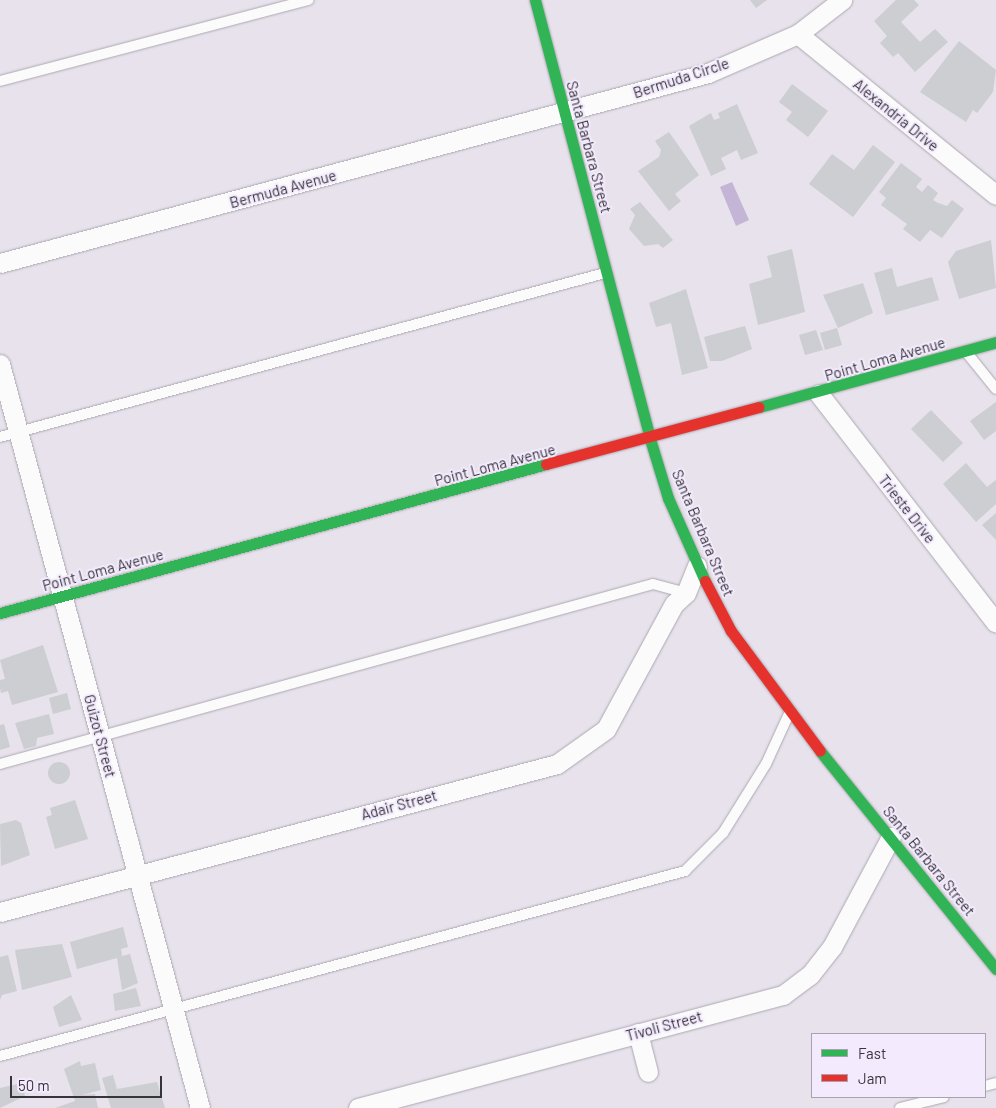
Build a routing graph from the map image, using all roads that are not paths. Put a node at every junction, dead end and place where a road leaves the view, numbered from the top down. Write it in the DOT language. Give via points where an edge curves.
graph roads {
  1 [pos="310,0"];
  2 [pos="535,0"];
  3 [pos="842,0"];
  4 [pos="798,34"];
  5 [pos="0,81"];
  6 [pos="565,112"];
  7 [pos="996,195"];
  8 [pos="0,264"];
  9 [pos="606,272"];
  10 [pos="996,342"];
  11 [pos="965,351"];
  12 [pos="0,364"];
  13 [pos="996,389"];
  14 [pos="819,394"];
  15 [pos="18,432"];
  16 [pos="0,437"];
  17 [pos="650,440"];
  18 [pos="697,566"];
  19 [pos="686,593"];
  20 [pos="63,596"];
  21 [pos="0,613"];
  22 [pos="996,623"];
  23 [pos="790,713"];
  24 [pos="100,738"];
  25 [pos="0,764"];
  26 [pos="891,837"];
  27 [pos="137,875"];
  28 [pos="0,912"];
  29 [pos="996,969"];
  30 [pos="172,1010"];
  31 [pos="638,1033"];
  32 [pos="0,1056"];
  33 [pos="648,1072"];
  34 [pos="940,1098"];
  35 [pos="200,1108"];
  36 [pos="358,1108"];
  37 [pos="900,1108"];
  1 -- 5 [label="lane"];
  2 -- 6 [label="street, Santa Barbara Street"];
  3 -- 4 [label="street, Bermuda Circle"];
  4 -- 6 [label="street, Bermuda Circle" via="708,73"];
  4 -- 7 [label="street, Alexandria Drive"];
  6 -- 8 [label="street, Bermuda Avenue"];
  6 -- 9 [label="street, Santa Barbara Street"];
  9 -- 15 [label="lane"];
  9 -- 17 [label="street, Santa Barbara Street"];
  10 -- 11 [label="street, Point Loma Avenue"];
  11 -- 13 [label="lane"];
  11 -- 14 [label="street, Point Loma Avenue"];
  12 -- 15 [label="street, Guizot Street"];
  14 -- 17 [label="street, Point Loma Avenue"];
  14 -- 22 [label="street, Trieste Drive"];
  15 -- 16 [label="lane"];
  15 -- 20 [label="street, Guizot Street"];
  17 -- 18 [label="street, Santa Barbara Street" via="668,498"];
  17 -- 20 [label="street, Point Loma Avenue"];
  18 -- 19 [label="street, Adair Street"];
  18 -- 23 [label="street, Santa Barbara Street" via="731,631"];
  19 -- 24 [label="lane" via="653,584"];
  19 -- 27 [label="street, Adair Street" via="674,604 606,730 557,764"];
  20 -- 21 [label="street, Point Loma Avenue"];
  20 -- 24 [label="street, Guizot Street"];
  23 -- 26 [label="street, Santa Barbara Street"];
  23 -- 30 [label="lane" via="766,764 723,833 685,871"];
  24 -- 25 [label="lane"];
  24 -- 27 [label="street, Guizot Street"];
  26 -- 29 [label="street, Santa Barbara Street"];
  26 -- 31 [label="street, Tivoli Street" via="832,947 810,975 783,995"];
  27 -- 28 [label="street, Adair Street"];
  27 -- 30 [label="street, Guizot Street"];
  30 -- 32 [label="lane"];
  30 -- 35 [label="street, Guizot Street"];
  31 -- 33 [label="street"];
  31 -- 36 [label="street, Tivoli Street"];
  34 -- 37 [label="lane"];
}
